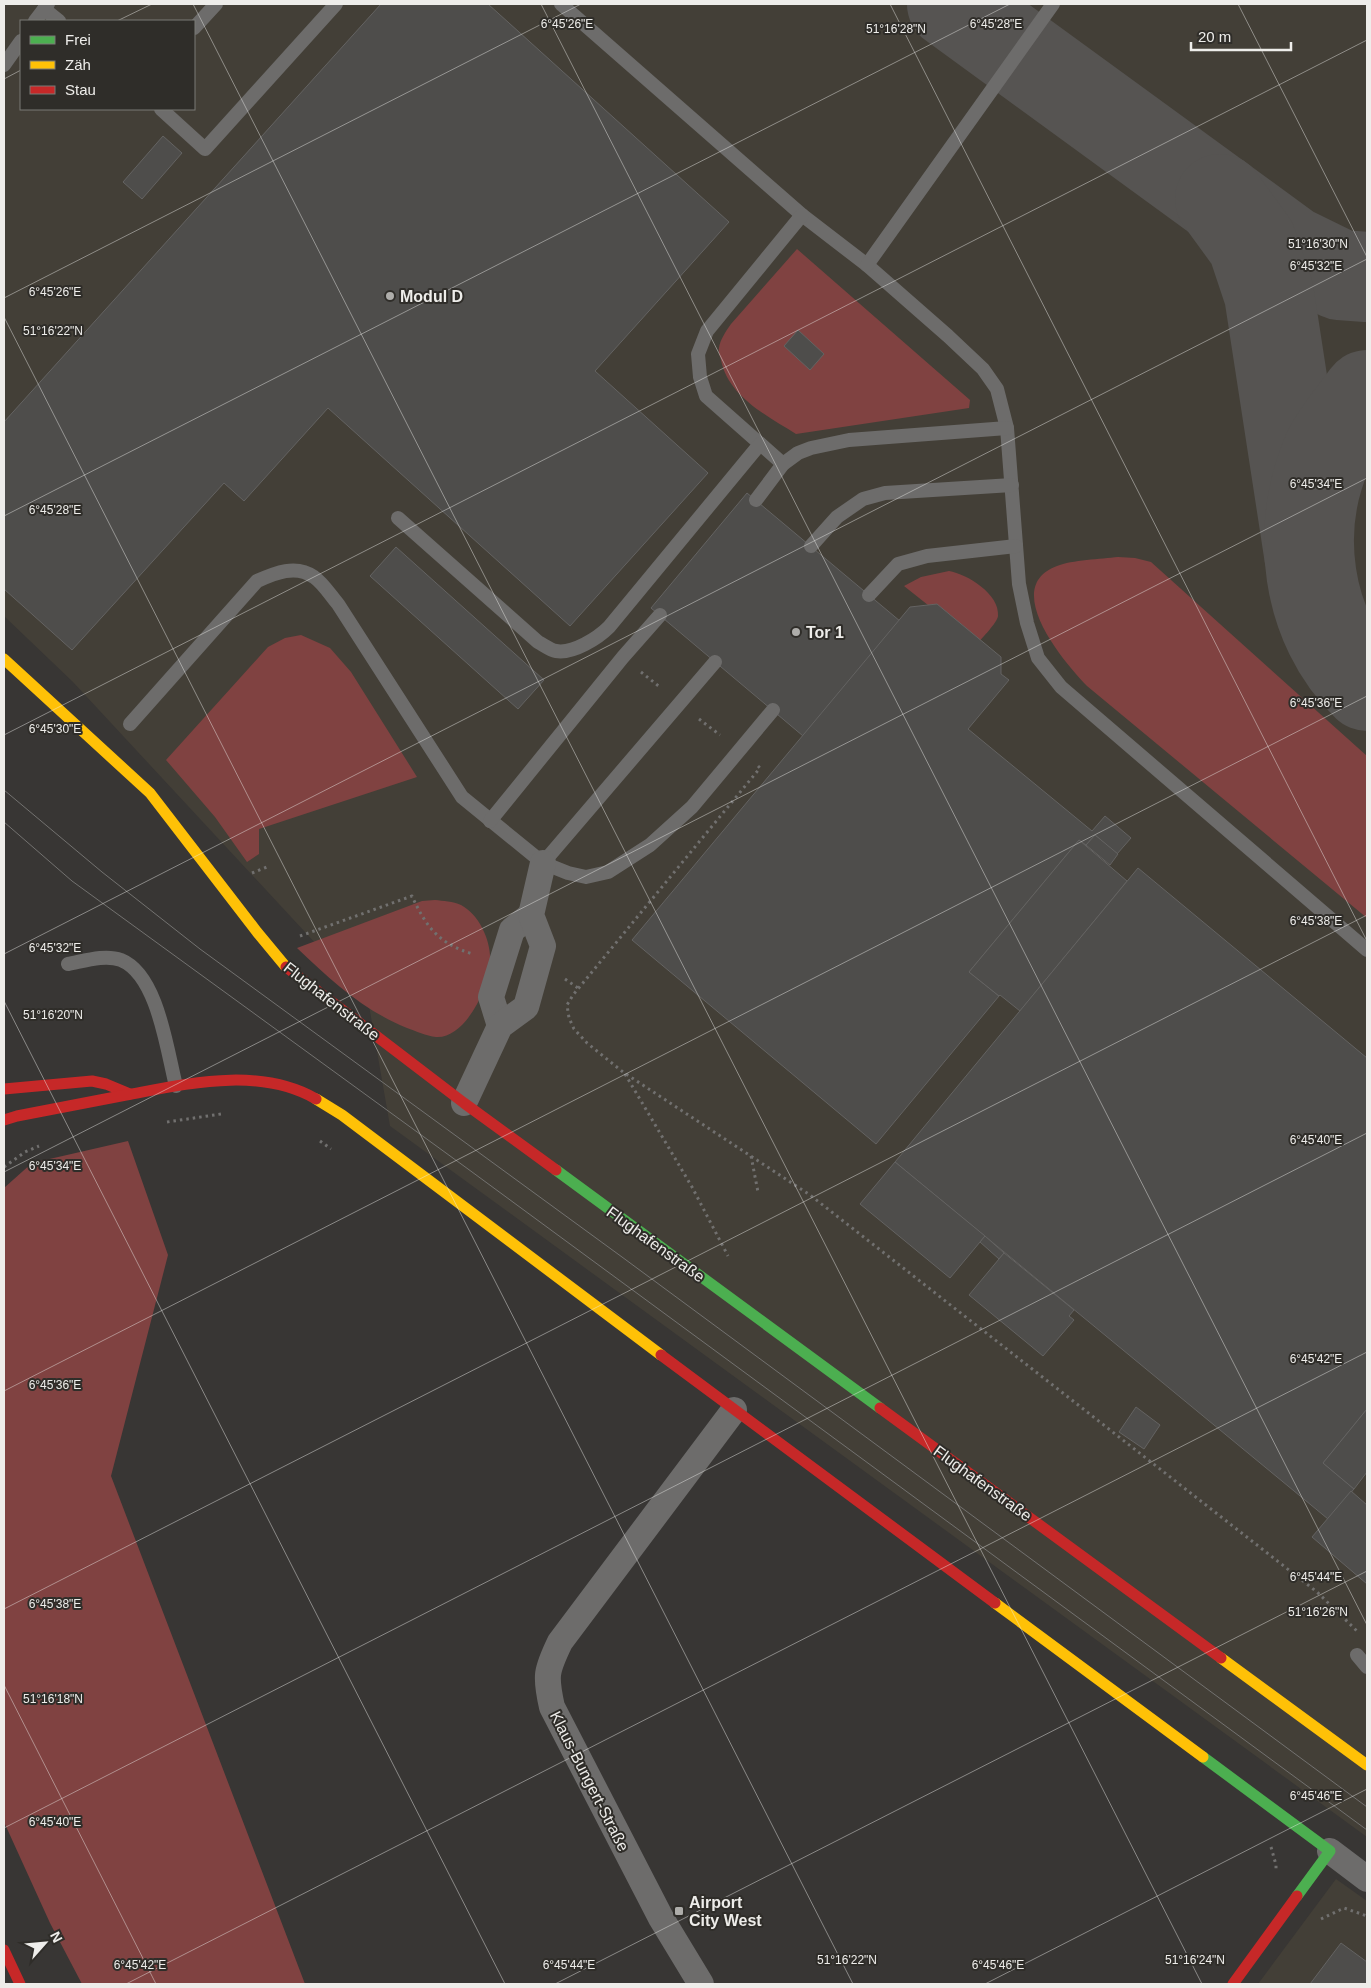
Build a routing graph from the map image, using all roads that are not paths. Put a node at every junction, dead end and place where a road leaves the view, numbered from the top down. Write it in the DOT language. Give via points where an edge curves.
graph roads {
  1 [pos="216,4"];
  2 [pos="336,4"];
  3 [pos="561,4"];
  4 [pos="1053,4"];
  5 [pos="46,6"];
  6 [pos="36,20"];
  7 [pos="58,20"];
  8 [pos="195,27"];
  9 [pos="20,42"];
  10 [pos="4,65"];
  11 [pos="162,110"];
  12 [pos="802,216"];
  13 [pos="867,265"];
  14 [pos="1007,428"];
  15 [pos="760,444"];
  16 [pos="783,464"];
  17 [pos="1012,485"];
  18 [pos="756,500"];
  19 [pos="398,518"];
  20 [pos="811,546"];
  21 [pos="1016,546"];
  22 [pos="869,594"];
  23 [pos="660,615"];
  24 [pos="4,659"];
  25 [pos="715,662"];
  26 [pos="773,710"];
  27 [pos="130,724"];
  28 [pos="490,821"];
  29 [pos="543,863"];
  30 [pos="531,915"];
  31 [pos="1367,950"];
  32 [pos="68,964"];
  33 [pos="500,1026"];
  34 [pos="176,1086"];
  35 [pos="4,1089"];
  36 [pos="131,1094"];
  37 [pos="464,1103"];
  38 [pos="4,1120"];
  39 [pos="734,1410"];
  40 [pos="1357,1655"];
  41 [pos="1367,1667"];
  42 [pos="1367,1765"];
  43 [pos="1330,1851"];
  44 [pos="1367,1878"];
  45 [pos="4,1950"];
  46 [pos="20,1984"];
  47 [pos="701,1984"];
  48 [pos="1233,1984"];
  1 -- 8 [label="lane"];
  2 -- 11 [label="lane" via="205,148"];
  3 -- 12 [label="lane"];
  4 -- 13 [label="lane"];
  5 -- 6 [label="lane"];
  5 -- 7 [label="lane"];
  9 -- 10 [label="lane"];
  12 -- 13 [label="lane"];
  12 -- 15 [label="lane" via="706,331 698,354 706,396"];
  13 -- 14 [label="lane" via="983,369 997,389"];
  14 -- 16 [label="lane" via="850,440 811,448"];
  14 -- 17 [label="lane"];
  15 -- 16 [label="lane"];
  15 -- 19 [label="lane" via="609,627 596,639 567,650 556,651 538,642"];
  16 -- 18 [label="lane"];
  17 -- 20 [label="lane" via="885,493 863,499 837,516"];
  17 -- 21 [label="lane"];
  21 -- 22 [label="lane" via="927,556 898,564"];
  21 -- 31 [label="lane" via="1027,623 1038,658 1061,687"];
  23 -- 28 [label="lane"];
  24 -- 37 [label="main road, Flughafenstraße" via="150,793 285,966"];
  25 -- 29 [label="lane"];
  26 -- 29 [label="lane" via="692,807 650,845 608,872 586,877"];
  27 -- 28 [label="lane" via="257,580 294,570 314,577 338,604 462,797"];
  28 -- 29 [label="lane"];
  29 -- 30 [label="street"];
  30 -- 33 [label="street" via="512,930 491,997"];
  30 -- 33 [label="street" via="543,946 538,968 526,1007"];
  32 -- 34 [label="lane" via="107,958 120,960 141,976 156,1007"];
  33 -- 37 [label="street"];
  34 -- 36 [label="main road"];
  34 -- 39 [label="main road" via="224,1080 265,1082 305,1093 342,1115"];
  35 -- 36 [label="main road" via="92,1081"];
  36 -- 38 [label="main road"];
  37 -- 42 [label="main road, Flughafenstraße"];
  39 -- 43 [label="main road"];
  39 -- 47 [label="street, Klaus-Bungert-Straße" via="560,1642 546,1681 552,1707 661,1918"];
  40 -- 41 [label="lane"];
  43 -- 44 [label="street"];
  43 -- 48 [label="main road"];
  45 -- 46 [label="main road"];
}
